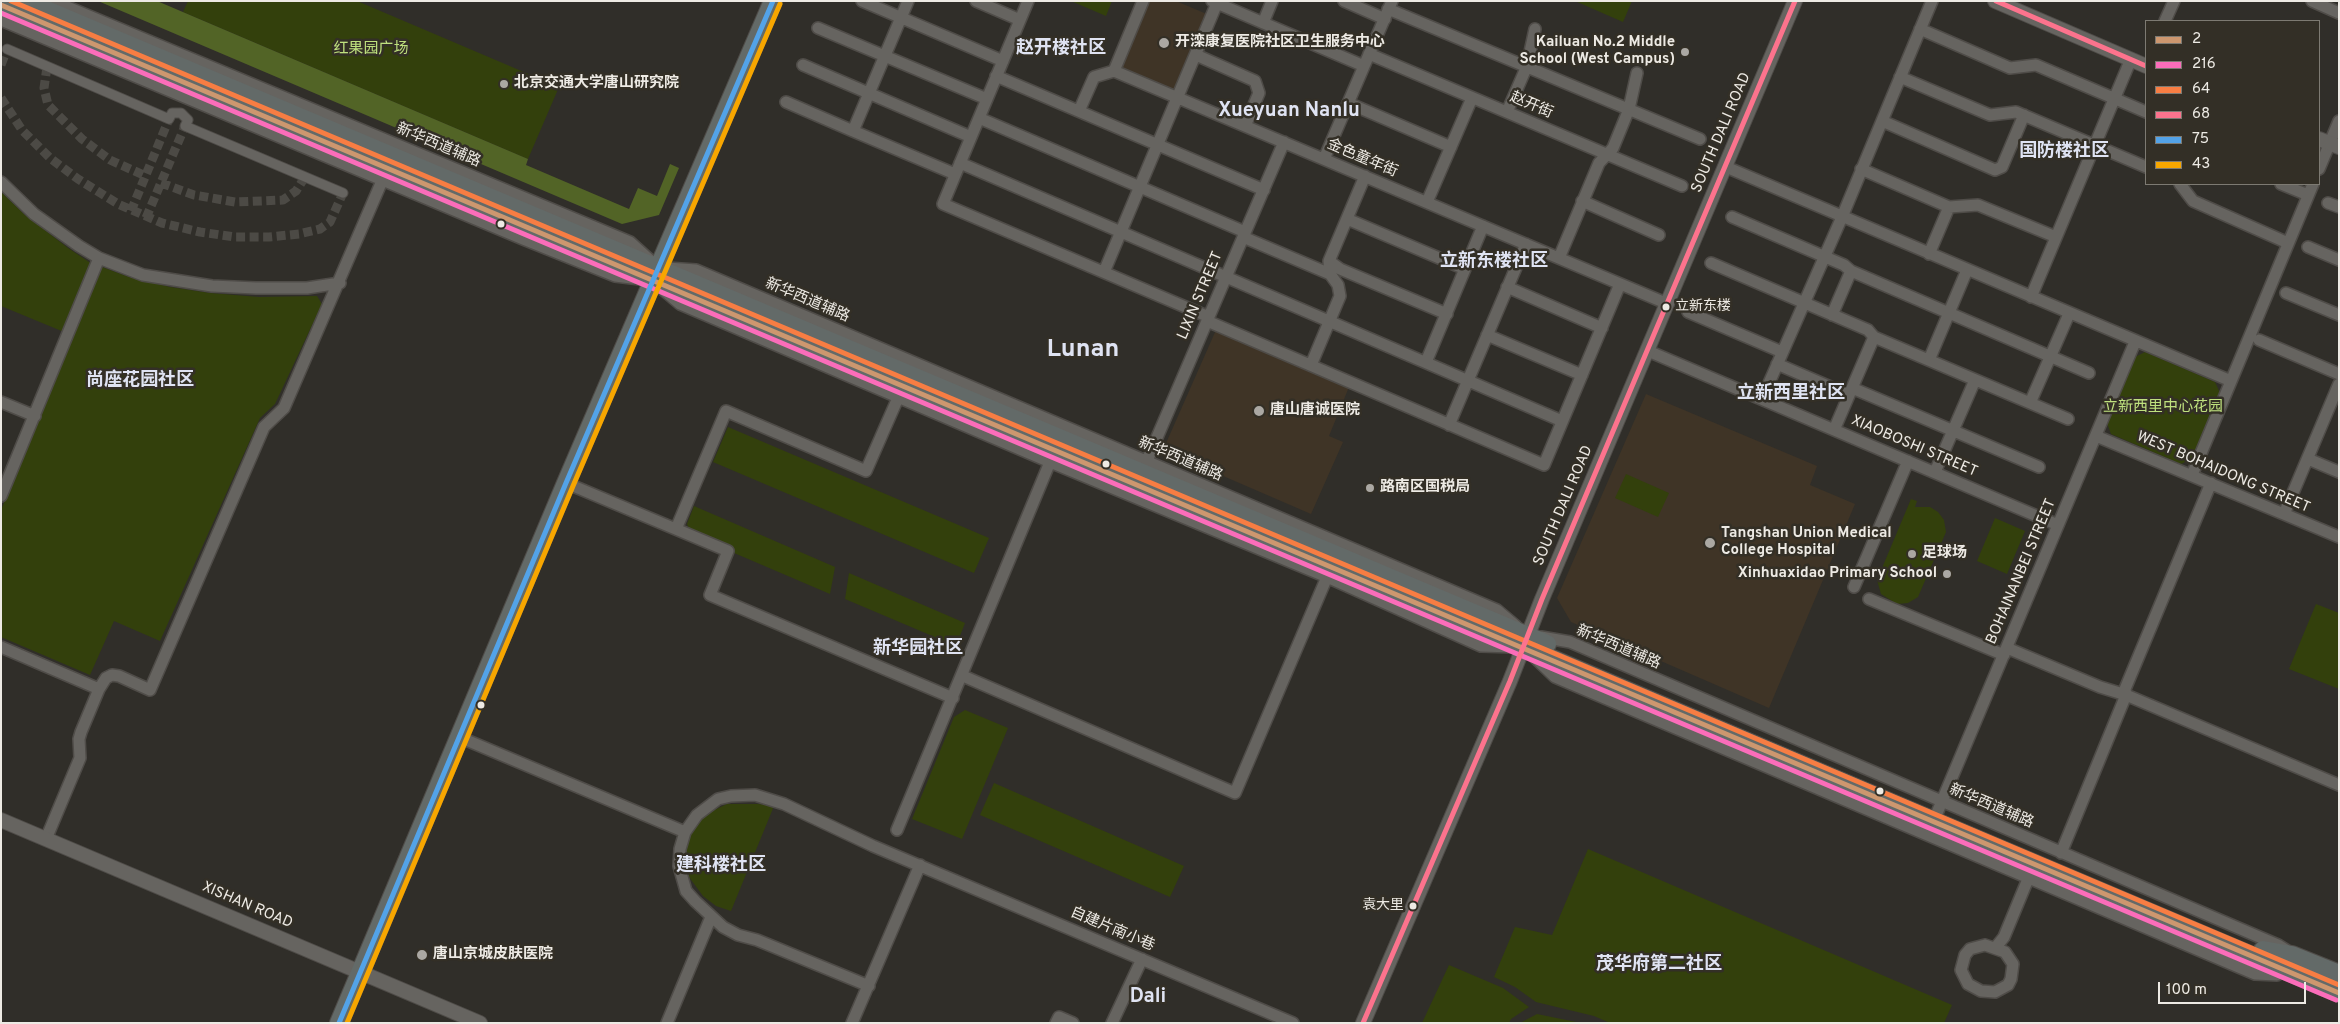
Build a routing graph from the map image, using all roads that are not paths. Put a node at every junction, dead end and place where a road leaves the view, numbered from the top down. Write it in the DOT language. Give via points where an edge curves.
graph roads {
  1 [pos="25,1"];
  2 [pos="54,1"];
  3 [pos="773,1"];
  4 [pos="862,1"];
  5 [pos="908,1"];
  6 [pos="976,1"];
  7 [pos="1028,1"];
  8 [pos="1144,1"];
  9 [pos="1272,1"];
  10 [pos="1344,1"];
  11 [pos="1794,1"];
  12 [pos="1932,1"];
  13 [pos="1995,1"];
  14 [pos="2174,1"];
  15 [pos="2312,1"];
  16 [pos="1215,2"];
  17 [pos="1,6"];
  18 [pos="1388,10"];
  19 [pos="2339,13"];
  20 [pos="901,18"];
  21 [pos="1,20"];
  22 [pos="1020,20"];
  23 [pos="2165,20"];
  24 [pos="1262,23"];
  25 [pos="818,28"];
  26 [pos="1535,29"];
  27 [pos="1920,29"];
  28 [pos="7,49"];
  29 [pos="1369,54"];
  30 [pos="1196,55"];
  31 [pos="885,56"];
  32 [pos="2131,59"];
  33 [pos="1003,61"];
  34 [pos="803,65"];
  35 [pos="1364,66"];
  36 [pos="1526,66"];
  37 [pos="2145,66"];
  38 [pos="1114,71"];
  39 [pos="1637,73"];
  40 [pos="996,76"];
  41 [pos="1900,77"];
  42 [pos="869,93"];
  43 [pos="187,98"];
  44 [pos="1178,98"];
  45 [pos="1472,98"];
  46 [pos="2114,98"];
  47 [pos="987,99"];
  48 [pos="786,102"];
  49 [pos="1348,103"];
  50 [pos="1629,109"];
  51 [pos="1079,111"];
  52 [pos="1507,112"];
  53 [pos="2145,112"];
  54 [pos="181,113"];
  55 [pos="2024,116"];
  56 [pos="979,118"];
  57 [pos="1882,121"];
  58 [pos="2339,121"];
  59 [pos="1245,126"];
  60 [pos="853,131"];
  61 [pos="971,137"];
  62 [pos="1700,139"];
  63 [pos="1284,142"];
  64 [pos="2329,143"];
  65 [pos="1158,145"];
  66 [pos="2094,145"];
  67 [pos="1451,147"];
  68 [pos="1608,154"];
  69 [pos="1324,159"];
  70 [pos="960,163"];
  71 [pos="2320,166"];
  72 [pos="1726,167"];
  73 [pos="2145,168"];
  74 [pos="1861,169"];
  75 [pos="955,174"];
  76 [pos="1366,176"];
  77 [pos="382,181"];
  78 [pos="1,182"];
  79 [pos="2181,185"];
  80 [pos="2283,185"];
  81 [pos="2313,185"];
  82 [pos="1682,186"];
  83 [pos="1140,187"];
  84 [pos="1264,190"];
  85 [pos="343,193"];
  86 [pos="2308,195"];
  87 [pos="1582,201"];
  88 [pos="1427,202"];
  89 [pos="1949,207"];
  90 [pos="1732,217"];
  91 [pos="1842,217"];
  92 [pos="1347,219"];
  93 [pos="1483,226"];
  94 [pos="1121,231"];
  95 [pos="1244,235"];
  96 [pos="1659,235"];
  97 [pos="2056,237"];
  98 [pos="2288,243"];
  99 [pos="1526,244"];
  100 [pos="2308,248"];
  101 [pos="1929,254"];
  102 [pos="1824,256"];
  103 [pos="99,258"];
  104 [pos="1558,258"];
  105 [pos="2339,260"];
  106 [pos="1330,261"];
  107 [pos="1711,264"];
  108 [pos="1465,269"];
  109 [pos="1851,270"];
  110 [pos="1967,270"];
  111 [pos="1104,272"];
  112 [pos="656,274"];
  113 [pos="1330,274"];
  114 [pos="1226,277"];
  115 [pos="340,283"];
  116 [pos="1620,284"];
  117 [pos="1507,287"];
  118 [pos="2286,293"];
  119 [pos="2031,297"];
  120 [pos="1804,303"];
  121 [pos="1668,304"];
  122 [pos="1688,312"];
  123 [pos="1949,313"];
  124 [pos="1447,314"];
  125 [pos="2069,314"];
  126 [pos="1832,315"];
  127 [pos="2339,315"];
  128 [pos="1208,319"];
  129 [pos="1330,321"];
  130 [pos="1602,328"];
  131 [pos="1487,335"];
  132 [pos="1874,337"];
  133 [pos="2259,340"];
  134 [pos="2135,342"];
  135 [pos="1648,351"];
  136 [pos="1782,352"];
  137 [pos="2051,356"];
  138 [pos="1929,360"];
  139 [pos="1426,362"];
  140 [pos="1777,364"];
  141 [pos="1311,366"];
  142 [pos="2090,372"];
  143 [pos="2339,374"];
  144 [pos="1582,375"];
  145 [pos="1468,380"];
  146 [pos="1975,380"];
  147 [pos="2231,382"];
  148 [pos="2339,384"];
  149 [pos="901,391"];
  150 [pos="1850,392"];
  151 [pos="1762,399"];
  152 [pos="1,402"];
  153 [pos="2030,403"];
  154 [pos="2327,412"];
  155 [pos="35,416"];
  156 [pos="2339,417"];
  157 [pos="2068,420"];
  158 [pos="1562,421"];
  159 [pos="1449,425"];
  160 [pos="1834,430"];
  161 [pos="1953,431"];
  162 [pos="2096,436"];
  163 [pos="2308,458"];
  164 [pos="1908,461"];
  165 [pos="1050,462"];
  166 [pos="1146,462"];
  167 [pos="2039,467"];
  168 [pos="1935,472"];
  169 [pos="2339,472"];
  170 [pos="2192,475"];
  171 [pos="566,483"];
  172 [pos="2211,483"];
  173 [pos="1,496"];
  174 [pos="2284,514"];
  175 [pos="2058,525"];
  176 [pos="676,529"];
  177 [pos="2339,538"];
  178 [pos="1327,577"];
  179 [pos="1854,587"];
  180 [pos="1869,599"];
  181 [pos="1526,641"];
  182 [pos="1,647"];
  183 [pos="2005,652"];
  184 [pos="963,676"];
  185 [pos="99,689"];
  186 [pos="2126,695"];
  187 [pos="953,698"];
  188 [pos="459,737"];
  189 [pos="2339,785"];
  190 [pos="1939,807"];
  191 [pos="1,820"];
  192 [pos="897,830"];
  193 [pos="685,832"];
  194 [pos="46,839"];
  195 [pos="2061,852"];
  196 [pos="920,865"];
  197 [pos="2028,878"];
  198 [pos="711,917"];
  199 [pos="1996,948"];
  200 [pos="2292,955"];
  201 [pos="2263,956"];
  202 [pos="1142,959"];
  203 [pos="360,972"];
  204 [pos="2339,974"];
  205 [pos="2277,975"];
  206 [pos="2339,981"];
  207 [pos="869,986"];
  208 [pos="2339,993"];
  209 [pos="2339,1003"];
  210 [pos="339,1023"];
  211 [pos="480,1023"];
  212 [pos="667,1023"];
  213 [pos="852,1023"];
  214 [pos="1056,1023"];
  215 [pos="1073,1023"];
  216 [pos="1112,1023"];
  217 [pos="1293,1023"];
  218 [pos="1363,1023"];
  1 -- 112 [label="main road"];
  2 -- 112 [label="street, 新华西道辅路" via="630,242"];
  3 -- 112 [label="main road"];
  4 -- 20 [label="street"];
  5 -- 20 [label="street"];
  6 -- 22 [label="street"];
  7 -- 22 [label="street"];
  8 -- 38 [label="street"];
  9 -- 24 [label="street"];
  10 -- 18 [label="street"];
  11 -- 72 [label="street, SOUTH DALI ROAD"];
  12 -- 27 [label="street"];
  13 -- 32 [label="street"];
  14 -- 23 [label="street"];
  15 -- 19 [label="street"];
  16 -- 24 [label="street"];
  16 -- 30 [label="street"];
  17 -- 112 [label="main road"];
  18 -- 29 [label="street"];
  18 -- 36 [label="street"];
  20 -- 31 [label="street"];
  20 -- 33 [label="street"];
  21 -- 43 [label="street, 新华西道辅路"];
  22 -- 33 [label="street"];
  24 -- 35 [label="street"];
  25 -- 31 [label="street"];
  26 -- 36 [label="street"];
  27 -- 41 [label="street"];
  27 -- 46 [label="street" via="2010,68 2036,66"];
  28 -- 54 [label="street" via="169,119 172,113"];
  29 -- 35 [label="street"];
  29 -- 45 [label="street, 赵开街"];
  30 -- 44 [label="street"];
  30 -- 59 [label="street" via="1255,81 1259,93"];
  31 -- 42 [label="street"];
  31 -- 47 [label="street"];
  32 -- 37 [label="street"];
  32 -- 46 [label="street"];
  33 -- 40 [label="street"];
  34 -- 42 [label="street"];
  35 -- 49 [label="street"];
  36 -- 50 [label="street"];
  36 -- 52 [label="street"];
  38 -- 44 [label="street, 金色童年街"];
  38 -- 51 [label="street" via="1094,77"];
  39 -- 50 [label="street"];
  40 -- 47 [label="street"];
  40 -- 51 [label="street"];
  41 -- 55 [label="street" via="1990,115 2016,112"];
  41 -- 57 [label="street"];
  42 -- 60 [label="street"];
  42 -- 61 [label="street"];
  43 -- 54 [label="street"];
  43 -- 77 [label="street, 新华西道辅路"];
  44 -- 59 [label="street, 金色童年街"];
  44 -- 65 [label="street"];
  45 -- 52 [label="street, 赵开街"];
  45 -- 67 [label="street"];
  46 -- 53 [label="street"];
  46 -- 66 [label="street"];
  47 -- 56 [label="street"];
  48 -- 60 [label="street"];
  49 -- 67 [label="street"];
  49 -- 69 [label="street"];
  50 -- 62 [label="street"];
  50 -- 68 [label="street"];
  51 -- 65 [label="street"];
  52 -- 68 [label="street, 赵开街"];
  54 -- 85 [label="street" via="188,120 185,126"];
  55 -- 57 [label="street" via="2002,167 1995,170"];
  55 -- 66 [label="street"];
  56 -- 61 [label="street"];
  56 -- 83 [label="street"];
  57 -- 74 [label="street"];
  58 -- 64 [label="street"];
  59 -- 63 [label="street, 金色童年街"];
  60 -- 75 [label="street"];
  61 -- 70 [label="street"];
  63 -- 69 [label="street, 金色童年街"];
  63 -- 84 [label="street, LIXIN STREET"];
  64 -- 71 [label="street"];
  65 -- 83 [label="street"];
  65 -- 84 [label="street"];
  66 -- 73 [label="street"];
  66 -- 97 [label="street"];
  67 -- 88 [label="street"];
  68 -- 82 [label="street, 赵开街"];
  68 -- 87 [label="street" via="1598,164"];
  69 -- 76 [label="street, 金色童年街"];
  70 -- 75 [label="street"];
  70 -- 94 [label="street"];
  72 -- 91 [label="street"];
  72 -- 121 [label="street, SOUTH DALI ROAD"];
  74 -- 89 [label="street"];
  74 -- 91 [label="street"];
  75 -- 111 [label="street" via="942,204"];
  76 -- 88 [label="street, 金色童年街"];
  76 -- 92 [label="street"];
  77 -- 112 [label="street, 新华西道辅路" via="616,276"];
  77 -- 115 [label="street"];
  78 -- 103 [label="street" via="34,214"];
  79 -- 98 [label="street" via="2193,202"];
  80 -- 86 [label="street"];
  81 -- 86 [label="street"];
  83 -- 94 [label="street"];
  83 -- 95 [label="street"];
  84 -- 95 [label="street, LIXIN STREET"];
  86 -- 98 [label="street"];
  87 -- 96 [label="street"];
  87 -- 104 [label="street"];
  88 -- 93 [label="street, 金色童年街"];
  89 -- 97 [label="street" via="1978,205"];
  89 -- 101 [label="street"];
  90 -- 102 [label="street"];
  91 -- 101 [label="street"];
  91 -- 102 [label="street"];
  92 -- 106 [label="street"];
  92 -- 108 [label="street"];
  93 -- 99 [label="street, 金色童年街"];
  93 -- 108 [label="street"];
  94 -- 111 [label="street"];
  94 -- 114 [label="street"];
  95 -- 113 [label="street"];
  95 -- 114 [label="street, LIXIN STREET"];
  97 -- 119 [label="street"];
  98 -- 147 [label="street"];
  99 -- 104 [label="street, 金色童年街"];
  99 -- 117 [label="street"];
  100 -- 105 [label="street"];
  101 -- 110 [label="street"];
  102 -- 109 [label="street"];
  102 -- 120 [label="street"];
  103 -- 115 [label="street" via="142,275 212,286 307,288"];
  103 -- 155 [label="street"];
  104 -- 116 [label="street, 金色童年街"];
  106 -- 113 [label="street"];
  106 -- 124 [label="street" via="1340,269"];
  107 -- 120 [label="street"];
  108 -- 124 [label="street"];
  109 -- 123 [label="street"];
  109 -- 126 [label="street"];
  110 -- 119 [label="street"];
  110 -- 123 [label="street"];
  111 -- 128 [label="street"];
  112 -- 149 [label="main road"];
  112 -- 166 [label="street, 新华西道辅路" via="696,270"];
  112 -- 171 [label="main road"];
  112 -- 181 [label="main road"];
  113 -- 129 [label="street" via="1340,296"];
  114 -- 128 [label="street, LIXIN STREET"];
  114 -- 129 [label="street"];
  115 -- 185 [label="street" via="330,298 284,408 264,427 150,690 112,675"];
  116 -- 121 [label="street, 金色童年街"];
  116 -- 130 [label="street"];
  117 -- 130 [label="street"];
  117 -- 131 [label="street"];
  118 -- 127 [label="street"];
  119 -- 125 [label="street"];
  120 -- 126 [label="street"];
  120 -- 136 [label="street"];
  121 -- 135 [label="street, SOUTH DALI ROAD"];
  122 -- 136 [label="street"];
  123 -- 137 [label="street"];
  123 -- 138 [label="street"];
  124 -- 139 [label="street"];
  125 -- 134 [label="street"];
  125 -- 137 [label="street"];
  126 -- 132 [label="street" via="1868,330"];
  128 -- 141 [label="street"];
  128 -- 166 [label="street, LIXIN STREET"];
  129 -- 139 [label="street"];
  129 -- 141 [label="street"];
  130 -- 144 [label="street"];
  131 -- 144 [label="street"];
  131 -- 145 [label="street"];
  132 -- 138 [label="street"];
  132 -- 150 [label="street"];
  133 -- 143 [label="street"];
  134 -- 147 [label="street"];
  134 -- 162 [label="street, BOHAINANBEI STREET"];
  135 -- 151 [label="street, XIAOBOSHI STREET"];
  135 -- 181 [label="street, SOUTH DALI ROAD"];
  136 -- 140 [label="street"];
  137 -- 142 [label="street"];
  137 -- 153 [label="street"];
  138 -- 146 [label="street"];
  139 -- 145 [label="street"];
  140 -- 150 [label="street"];
  140 -- 151 [label="street"];
  141 -- 159 [label="street"];
  144 -- 158 [label="street"];
  145 -- 158 [label="street"];
  145 -- 159 [label="street"];
  146 -- 153 [label="street"];
  146 -- 161 [label="street"];
  147 -- 170 [label="street"];
  148 -- 154 [label="street"];
  149 -- 165 [label="street"];
  149 -- 176 [label="street" via="866,472 726,411"];
  149 -- 181 [label="main road"];
  150 -- 160 [label="street"];
  150 -- 161 [label="street"];
  151 -- 160 [label="street, XIAOBOSHI STREET"];
  152 -- 155 [label="street"];
  153 -- 157 [label="street"];
  154 -- 156 [label="street"];
  154 -- 163 [label="street"];
  155 -- 173 [label="street"];
  158 -- 159 [label="street" via="1544,465"];
  160 -- 164 [label="street, XIAOBOSHI STREET"];
  161 -- 167 [label="street"];
  161 -- 168 [label="street"];
  162 -- 170 [label="street, WEST BOHAIDONG STREET"];
  162 -- 175 [label="street, BOHAINANBEI STREET"];
  163 -- 169 [label="street"];
  163 -- 174 [label="street"];
  164 -- 168 [label="street, XIAOBOSHI STREET"];
  164 -- 179 [label="street"];
  165 -- 178 [label="street"];
  165 -- 184 [label="street"];
  166 -- 181 [label="street, 新华西道辅路" via="1497,610"];
  168 -- 175 [label="street, XIAOBOSHI STREET"];
  170 -- 172 [label="street, WEST BOHAIDONG STREET"];
  171 -- 176 [label="street"];
  171 -- 188 [label="main road"];
  172 -- 174 [label="street, WEST BOHAIDONG STREET"];
  172 -- 186 [label="street" via="2125,689"];
  174 -- 177 [label="street, WEST BOHAIDONG STREET"];
  175 -- 183 [label="street, BOHAINANBEI STREET"];
  176 -- 187 [label="street" via="728,551 710,595"];
  178 -- 181 [label="street" via="1481,646"];
  178 -- 184 [label="street" via="1235,793"];
  180 -- 183 [label="street"];
  181 -- 190 [label="main road"];
  181 -- 197 [label="street, 新华西道辅路" via="1555,677"];
  181 -- 201 [label="main road"];
  181 -- 218 [label="street, SOUTH DALI ROAD"];
  182 -- 185 [label="street"];
  183 -- 186 [label="street"];
  183 -- 190 [label="street, BOHAINANBEI STREET"];
  184 -- 187 [label="street"];
  185 -- 194 [label="street" via="79,739 80,758"];
  186 -- 189 [label="street"];
  186 -- 195 [label="street"];
  187 -- 192 [label="street"];
  188 -- 193 [label="street"];
  188 -- 203 [label="main road"];
  190 -- 195 [label="street, 新华西道辅路"];
  190 -- 201 [label="main road"];
  191 -- 194 [label="street, XISHAN ROAD"];
  193 -- 196 [label="street, 自建片南小巷" via="697,815 718,799 755,795 784,804"];
  193 -- 198 [label="street" via="680,848 682,881 686,891"];
  194 -- 203 [label="street, XISHAN ROAD"];
  195 -- 200 [label="street, 新华西道辅路" via="2278,945"];
  196 -- 202 [label="street, 自建片南小巷"];
  196 -- 207 [label="street"];
  197 -- 199 [label="street" via="2004,937"];
  197 -- 205 [label="street, 新华西道辅路" via="2255,974"];
  198 -- 207 [label="street" via="738,935"];
  198 -- 212 [label="street"];
  199 -- 199 [label="street" via="1977,946 1965,955 1961,970 1968,984 1988,993 2008,985 2012,979 2013,964 2005,952"];
  200 -- 201 [label="main road"];
  200 -- 204 [label="main road"];
  201 -- 205 [label="main road"];
  201 -- 206 [label="main road"];
  201 -- 208 [label="main road"];
  202 -- 216 [label="street"];
  202 -- 217 [label="street, 自建片南小巷"];
  203 -- 210 [label="main road"];
  203 -- 211 [label="street, XISHAN ROAD"];
  205 -- 209 [label="main road"];
  207 -- 213 [label="street"];
  214 -- 215 [label="street" via="1059,1017"];
}
